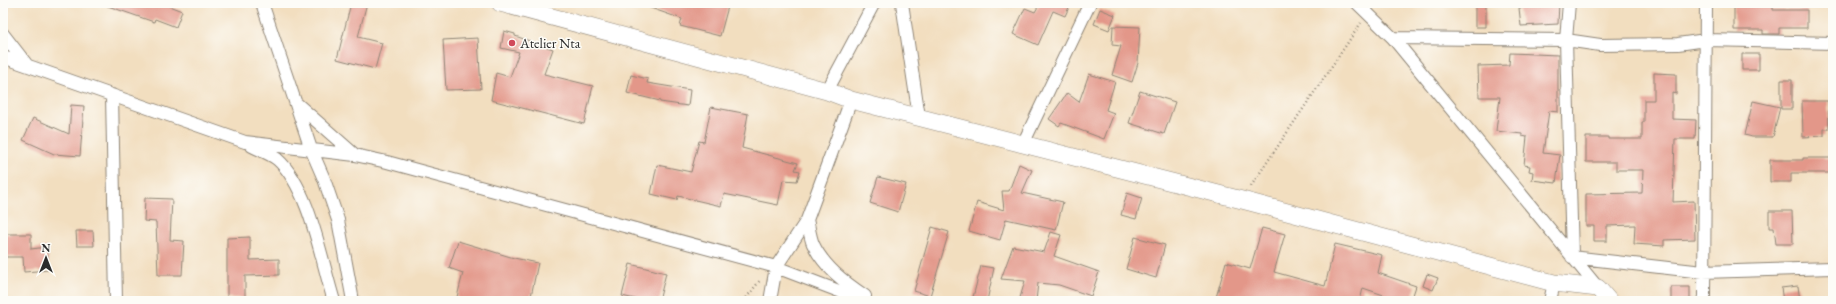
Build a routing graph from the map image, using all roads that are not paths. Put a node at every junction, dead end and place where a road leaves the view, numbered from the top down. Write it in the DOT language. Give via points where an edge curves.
graph roads {
  1 [pos="262,3"];
  2 [pos="500,3"];
  3 [pos="874,3"];
  4 [pos="902,3"];
  5 [pos="1090,3"];
  6 [pos="1358,3"];
  7 [pos="1569,3"];
  8 [pos="1706,3"];
  9 [pos="1367,8"];
  10 [pos="3,34"];
  11 [pos="1393,38"];
  12 [pos="1566,40"];
  13 [pos="1706,40"];
  14 [pos="1833,43"];
  15 [pos="3,57"];
  16 [pos="27,65"];
  17 [pos="827,91"];
  18 [pos="112,95"];
  19 [pos="850,100"];
  20 [pos="295,103"];
  21 [pos="919,117"];
  22 [pos="245,142"];
  23 [pos="1023,144"];
  24 [pos="311,150"];
  25 [pos="355,155"];
  26 [pos="808,220"];
  27 [pos="1572,257"];
  28 [pos="776,267"];
  29 [pos="1833,268"];
  30 [pos="1704,272"];
  31 [pos="1554,283"];
  32 [pos="1598,288"];
  33 [pos="116,301"];
  34 [pos="334,301"];
  35 [pos="353,301"];
  36 [pos="770,301"];
  37 [pos="866,301"];
  38 [pos="873,301"];
  39 [pos="1550,301"];
  40 [pos="1610,301"];
  41 [pos="1703,301"];
  1 -- 20 [label="street"];
  2 -- 17 [label="main road"];
  3 -- 17 [label="street"];
  4 -- 21 [label="street"];
  5 -- 23 [label="street"];
  6 -- 9 [label="street"];
  7 -- 12 [label="street"];
  8 -- 13 [label="street"];
  9 -- 11 [label="street"];
  10 -- 16 [label="street"];
  11 -- 12 [label="street"];
  11 -- 27 [label="street"];
  12 -- 13 [label="street" via="1600,45 1678,44"];
  12 -- 27 [label="street"];
  13 -- 14 [label="street"];
  13 -- 30 [label="street"];
  15 -- 16 [label="street"];
  16 -- 18 [label="street"];
  17 -- 19 [label="main road"];
  18 -- 22 [label="street"];
  18 -- 33 [label="street"];
  19 -- 21 [label="main road"];
  19 -- 26 [label="street"];
  20 -- 24 [label="street"];
  20 -- 25 [label="street"];
  21 -- 23 [label="main road"];
  22 -- 24 [label="street"];
  22 -- 34 [label="street" via="276,159 298,184"];
  23 -- 31 [label="main road"];
  24 -- 25 [label="street"];
  24 -- 35 [label="street" via="324,178 338,220"];
  25 -- 28 [label="street"];
  26 -- 28 [label="street"];
  26 -- 38 [label="street" via="813,243 825,263 843,281"];
  27 -- 30 [label="street"];
  27 -- 32 [label="street"];
  28 -- 36 [label="street"];
  28 -- 37 [label="street"];
  29 -- 30 [label="street"];
  30 -- 41 [label="street"];
  31 -- 32 [label="main road"];
  31 -- 39 [label="street"];
  32 -- 40 [label="main road"];
}
